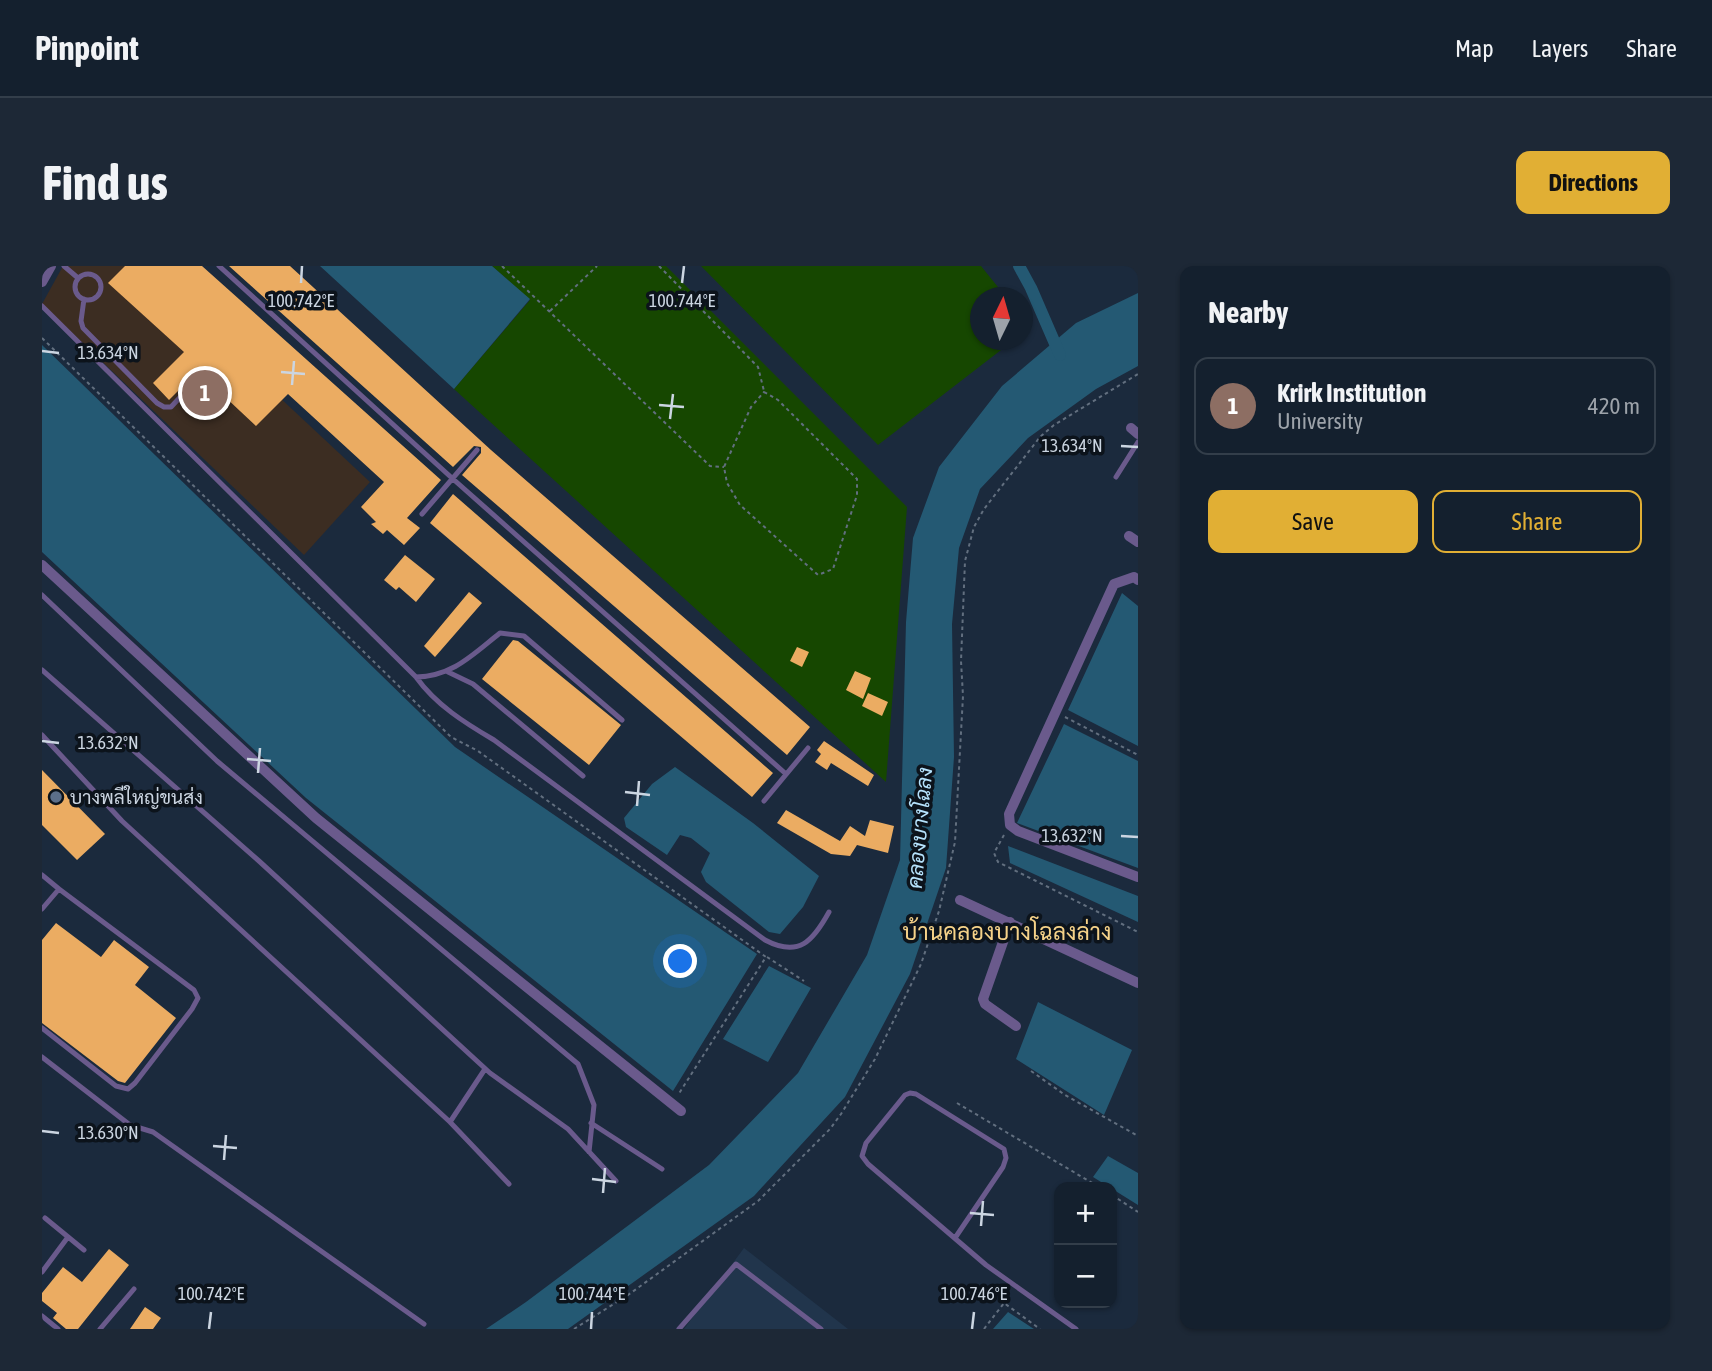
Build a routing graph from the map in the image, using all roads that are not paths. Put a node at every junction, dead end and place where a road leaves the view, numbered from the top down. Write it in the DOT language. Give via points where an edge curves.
graph roads {
  1 [pos="51,266"];
  2 [pos="64,266"];
  3 [pos="219,266"];
  4 [pos="78,278"];
  5 [pos="42,282"];
  6 [pos="84,299"];
  7 [pos="42,306"];
  8 [pos="198,378"];
  9 [pos="1138,442"];
  10 [pos="477,450"];
  11 [pos="1116,477"];
  12 [pos="453,478"];
  13 [pos="422,514"];
  14 [pos="42,565"];
  15 [pos="1138,580"];
  16 [pos="42,595"];
  17 [pos="42,670"];
  18 [pos="448,672"];
  19 [pos="416,677"];
  20 [pos="622,720"];
  21 [pos="42,735"];
  22 [pos="808,748"];
  23 [pos="786,774"];
  24 [pos="583,776"];
  25 [pos="764,801"];
  26 [pos="42,875"];
  27 [pos="1138,877"];
  28 [pos="59,889"];
  29 [pos="960,900"];
  30 [pos="42,909"];
  31 [pos="829,912"];
  32 [pos="1010,922"];
  33 [pos="1138,983"];
  34 [pos="1016,1026"];
  35 [pos="42,1028"];
  36 [pos="42,1057"];
  37 [pos="485,1069"];
  38 [pos="681,1111"];
  39 [pos="450,1122"];
  40 [pos="591,1123"];
  41 [pos="589,1152"];
  42 [pos="662,1169"];
  43 [pos="616,1181"];
  44 [pos="509,1184"];
  45 [pos="45,1218"];
  46 [pos="68,1237"];
  47 [pos="955,1238"];
  48 [pos="84,1250"];
  49 [pos="42,1272"];
  50 [pos="134,1289"];
  51 [pos="42,1316"];
  52 [pos="424,1324"];
  53 [pos="58,1329"];
  54 [pos="100,1329"];
  55 [pos="679,1329"];
  56 [pos="821,1329"];
  57 [pos="1076,1329"];
  1 -- 5 [label="street"];
  2 -- 4 [label="lane"];
  3 -- 12 [label="lane"];
  4 -- 6 [label="lane" via="76,290"];
  4 -- 6 [label="lane" via="90,275 100,282 96,297"];
  6 -- 8 [label="lane" via="83,328 157,403 171,407"];
  7 -- 19 [label="lane"];
  9 -- 11 [label="lane"];
  10 -- 12 [label="lane"];
  12 -- 13 [label="lane"];
  12 -- 23 [label="lane"];
  14 -- 38 [label="street" via="316,818"];
  15 -- 27 [label="street" via="1133,577 1114,584 1009,814 1010,825 1018,831"];
  16 -- 40 [label="lane" via="217,761 578,1064 594,1105"];
  17 -- 37 [label="lane"];
  18 -- 19 [label="lane"];
  18 -- 20 [label="lane" via="500,633 524,636"];
  18 -- 24 [label="lane" via="473,684"];
  19 -- 31 [label="lane" via="441,705 765,940 784,948 802,945 811,940"];
  21 -- 39 [label="lane" via="122,821"];
  22 -- 23 [label="lane"];
  23 -- 25 [label="lane"];
  26 -- 28 [label="lane"];
  28 -- 30 [label="lane"];
  28 -- 35 [label="lane" via="194,990 198,998 128,1089 117,1086"];
  29 -- 32 [label="street"];
  32 -- 33 [label="street"];
  32 -- 34 [label="street" via="983,999"];
  36 -- 52 [label="lane" via="130,1125 153,1132"];
  37 -- 39 [label="lane"];
  37 -- 41 [label="lane" via="568,1129"];
  39 -- 44 [label="lane"];
  40 -- 41 [label="lane"];
  40 -- 42 [label="lane"];
  41 -- 43 [label="lane"];
  45 -- 46 [label="lane"];
  46 -- 48 [label="lane"];
  46 -- 49 [label="lane"];
  47 -- 47 [label="lane" via="1003,1167 1004,1149 910,1093 866,1143 862,1156"];
  47 -- 57 [label="lane"];
  50 -- 54 [label="lane"];
  51 -- 53 [label="lane"];
  55 -- 56 [label="lane" via="736,1264"];
}
